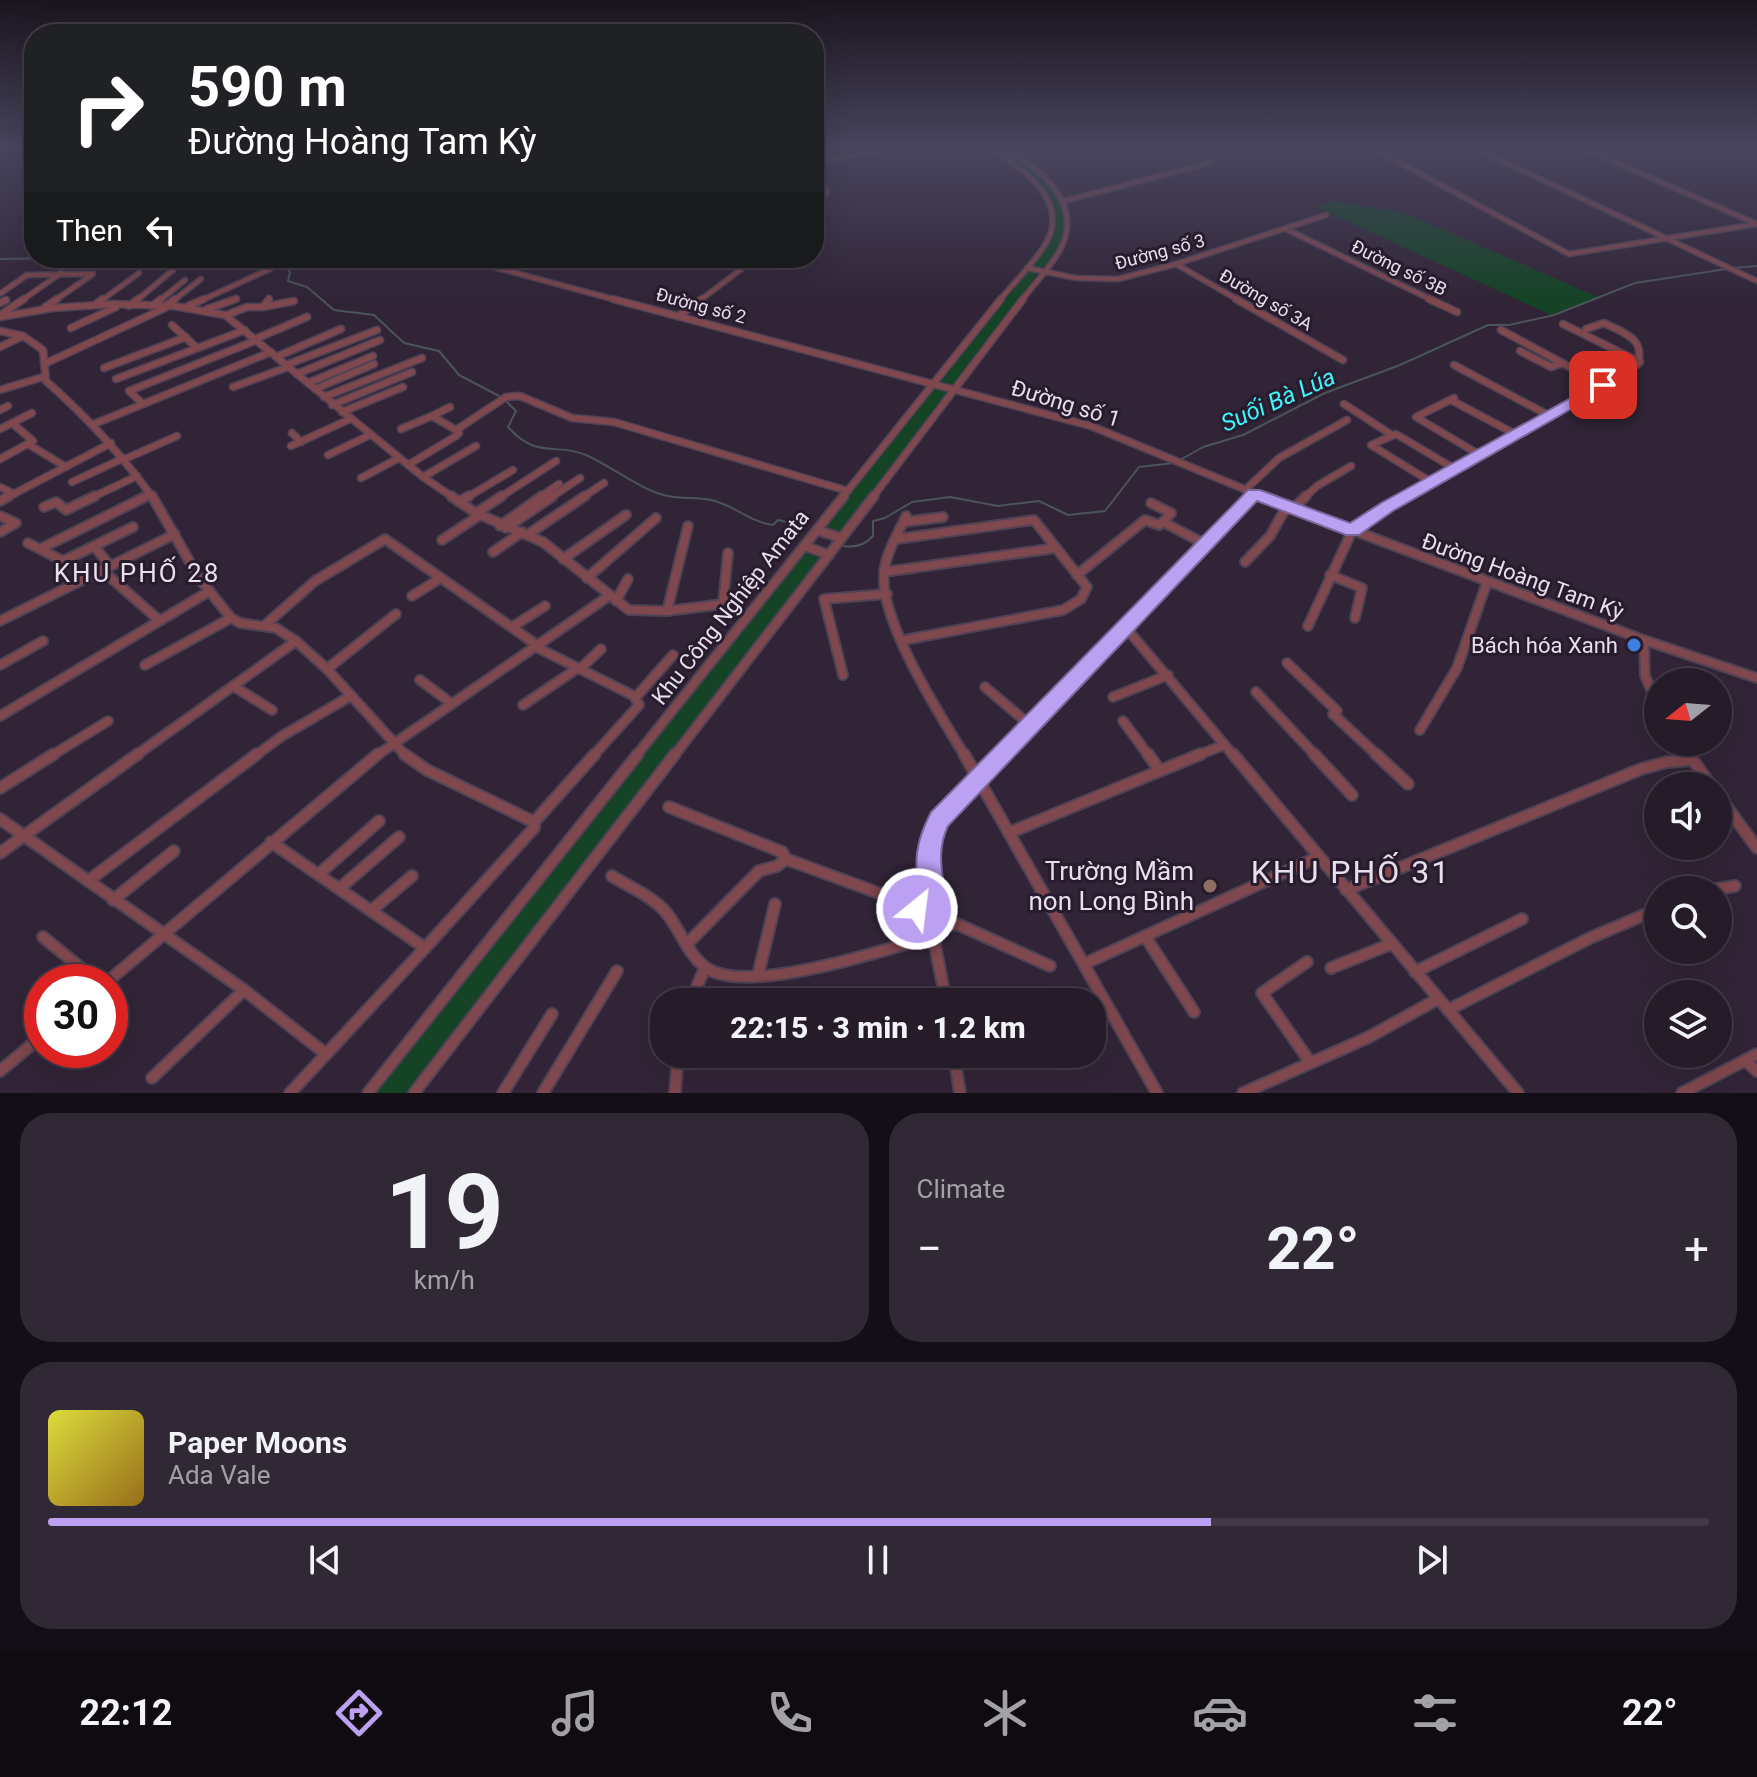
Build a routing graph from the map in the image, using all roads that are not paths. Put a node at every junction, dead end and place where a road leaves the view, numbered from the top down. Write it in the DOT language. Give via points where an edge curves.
graph roads {
  1 [pos="1046,200"];
  2 [pos="1068,200"];
  3 [pos="1469,200"];
  4 [pos="1583,200"];
  5 [pos="1702,200"];
  6 [pos="1064,201"];
  7 [pos="1326,215"];
  8 [pos="1757,224"];
  9 [pos="1286,229"];
  10 [pos="1664,239"];
  11 [pos="1176,264"];
  12 [pos="499,268"];
  13 [pos="743,268"];
  14 [pos="1027,268"];
  15 [pos="270,269"];
  16 [pos="173,270"];
  17 [pos="1043,271"];
  18 [pos="61,273"];
  19 [pos="139,273"];
  20 [pos="201,279"];
  21 [pos="185,280"];
  22 [pos="1757,284"];
  23 [pos="1,293"];
  24 [pos="269,298"];
  25 [pos="236,299"];
  26 [pos="294,301"];
  27 [pos="94,306"];
  28 [pos="117,306"];
  29 [pos="129,306"];
  30 [pos="152,306"];
  31 [pos="166,307"];
  32 [pos="186,307"];
  33 [pos="263,307"];
  34 [pos="43,308"];
  35 [pos="205,310"];
  36 [pos="1457,312"];
  37 [pos="225,315"];
  38 [pos="680,315"];
  39 [pos="0,316"];
  40 [pos="307,317"];
  41 [pos="1563,324"];
  42 [pos="172,325"];
  43 [pos="71,328"];
  44 [pos="341,329"];
  45 [pos="1586,329"];
  46 [pos="245,330"];
  47 [pos="377,330"];
  48 [pos="1501,330"];
  49 [pos="0,331"];
  50 [pos="23,336"];
  51 [pos="186,337"];
  52 [pos="256,340"];
  53 [pos="380,340"];
  54 [pos="0,347"];
  55 [pos="197,348"];
  56 [pos="1520,351"];
  57 [pos="274,355"];
  58 [pos="422,358"];
  59 [pos="373,360"];
  60 [pos="1343,360"];
  61 [pos="1640,362"];
  62 [pos="1563,363"];
  63 [pos="44,364"];
  64 [pos="1454,365"];
  65 [pos="287,366"];
  66 [pos="104,368"];
  67 [pos="412,372"];
  68 [pos="297,374"];
  69 [pos="43,377"];
  70 [pos="116,379"];
  71 [pos="934,384"];
  72 [pos="1603,385"];
  73 [pos="311,386"];
  74 [pos="233,387"];
  75 [pos="403,387"];
  76 [pos="955,389"];
  77 [pos="0,390"];
  78 [pos="324,397"];
  79 [pos="143,404"];
  80 [pos="1344,404"];
  81 [pos="332,405"];
  82 [pos="8,406"];
  83 [pos="450,407"];
  84 [pos="0,410"];
  85 [pos="342,412"];
  86 [pos="32,413"];
  87 [pos="1548,415"];
  88 [pos="432,416"];
  89 [pos="350,419"];
  90 [pos="1347,420"];
  91 [pos="12,423"];
  92 [pos="94,424"];
  93 [pos="0,429"];
  94 [pos="401,429"];
  95 [pos="456,430"];
  96 [pos="292,433"];
  97 [pos="1515,434"];
  98 [pos="370,435"];
  99 [pos="1392,435"];
  100 [pos="177,436"];
  101 [pos="301,442"];
  102 [pos="111,443"];
  103 [pos="28,444"];
  104 [pos="291,446"];
  105 [pos="476,446"];
  106 [pos="328,455"];
  107 [pos="1480,455"];
  108 [pos="399,458"];
  109 [pos="0,459"];
  110 [pos="125,459"];
  111 [pos="556,461"];
  112 [pos="408,465"];
  113 [pos="1189,466"];
  114 [pos="1351,466"];
  115 [pos="66,467"];
  116 [pos="1455,469"];
  117 [pos="513,470"];
  118 [pos="137,476"];
  119 [pos="423,477"];
  120 [pos="361,478"];
  121 [pos="580,478"];
  122 [pos="72,482"];
  123 [pos="1431,482"];
  124 [pos="604,483"];
  125 [pos="559,484"];
  126 [pos="0,487"];
  127 [pos="848,491"];
  128 [pos="1250,492"];
  129 [pos="14,494"];
  130 [pos="151,494"];
  131 [pos="0,501"];
  132 [pos="459,502"];
  133 [pos="1151,503"];
  134 [pos="44,507"];
  135 [pos="1290,508"];
  136 [pos="478,514"];
  137 [pos="626,515"];
  138 [pos="0,516"];
  139 [pos="943,517"];
  140 [pos="656,518"];
  141 [pos="1163,522"];
  142 [pos="688,526"];
  143 [pos="133,527"];
  144 [pos="503,527"];
  145 [pos="817,530"];
  146 [pos="1352,531"];
  147 [pos="0,532"];
  148 [pos="175,534"];
  149 [pos="525,534"];
  150 [pos="841,538"];
  151 [pos="897,539"];
  152 [pos="442,540"];
  153 [pos="28,543"];
  154 [pos="1205,544"];
  155 [pos="94,546"];
  156 [pos="805,546"];
  157 [pos="42,548"];
  158 [pos="1056,548"];
  159 [pos="493,552"];
  160 [pos="728,553"];
  161 [pos="829,555"];
  162 [pos="563,559"];
  163 [pos="1245,562"];
  164 [pos="106,568"];
  165 [pos="884,572"];
  166 [pos="1077,575"];
  167 [pos="1330,575"];
  168 [pos="441,578"];
  169 [pos="587,578"];
  170 [pos="628,579"];
  171 [pos="1487,582"];
  172 [pos="208,592"];
  173 [pos="887,594"];
  174 [pos="412,596"];
  175 [pos="613,598"];
  176 [pos="545,606"];
  177 [pos="667,611"];
  178 [pos="396,614"];
  179 [pos="231,618"];
  180 [pos="1355,618"];
  181 [pos="0,621"];
  182 [pos="160,621"];
  183 [pos="264,626"];
  184 [pos="1308,626"];
  185 [pos="512,627"];
  186 [pos="1127,629"];
  187 [pos="904,640"];
  188 [pos="1644,640"];
  189 [pos="43,641"];
  190 [pos="296,641"];
  191 [pos="535,646"];
  192 [pos="601,649"];
  193 [pos="673,655"];
  194 [pos="1287,663"];
  195 [pos="0,665"];
  196 [pos="145,665"];
  197 [pos="579,668"];
  198 [pos="1645,668"];
  199 [pos="327,669"];
  200 [pos="843,675"];
  201 [pos="1168,675"];
  202 [pos="1757,678"];
  203 [pos="420,680"];
  204 [pos="233,686"];
  205 [pos="985,687"];
  206 [pos="1256,692"];
  207 [pos="349,697"];
  208 [pos="636,697"];
  209 [pos="1113,697"];
  210 [pos="451,703"];
  211 [pos="523,705"];
  212 [pos="272,710"];
  213 [pos="3,711"];
  214 [pos="108,721"];
  215 [pos="1123,721"];
  216 [pos="1031,726"];
  217 [pos="1420,730"];
  218 [pos="392,743"];
  219 [pos="1224,745"];
  220 [pos="1690,756"];
  221 [pos="1692,760"];
  222 [pos="1160,771"];
  223 [pos="1701,772"];
  224 [pos="979,778"];
  225 [pos="1408,784"];
  226 [pos="0,788"];
  227 [pos="1352,795"];
  228 [pos="669,807"];
  229 [pos="1732,814"];
  230 [pos="0,819"];
  231 [pos="379,821"];
  232 [pos="534,822"];
  233 [pos="1011,832"];
  234 [pos="23,836"];
  235 [pos="399,837"];
  236 [pos="271,842"];
  237 [pos="1757,848"];
  238 [pos="174,851"];
  239 [pos="0,853"];
  240 [pos="1318,857"];
  241 [pos="786,859"];
  242 [pos="319,874"];
  243 [pos="412,876"];
  244 [pos="612,876"];
  245 [pos="88,881"];
  246 [pos="1732,886"];
  247 [pos="1735,886"];
  248 [pos="340,888"];
  249 [pos="1346,890"];
  250 [pos="113,900"];
  251 [pos="775,904"];
  252 [pos="372,910"];
  253 [pos="933,913"];
  254 [pos="1644,915"];
  255 [pos="1522,919"];
  256 [pos="936,931"];
  257 [pos="164,934"];
  258 [pos="1145,936"];
  259 [pos="43,937"];
  260 [pos="689,942"];
  261 [pos="1391,944"];
  262 [pos="425,948"];
  263 [pos="1307,962"];
  264 [pos="76,964"];
  265 [pos="128,964"];
  266 [pos="1084,964"];
  267 [pos="1050,966"];
  268 [pos="705,968"];
  269 [pos="1331,968"];
  270 [pos="617,971"];
  271 [pos="1415,972"];
  272 [pos="758,975"];
  273 [pos="696,988"];
  274 [pos="944,988"];
  275 [pos="244,990"];
  276 [pos="1438,999"];
  277 [pos="1448,1010"];
  278 [pos="1194,1012"];
  279 [pos="552,1014"];
  280 [pos="24,1051"];
  281 [pos="326,1054"];
  282 [pos="1757,1054"];
  283 [pos="1745,1060"];
  284 [pos="1310,1062"];
  285 [pos="677,1068"];
  286 [pos="956,1068"];
  287 [pos="0,1071"];
  288 [pos="1757,1071"];
  289 [pos="152,1078"];
  290 [pos="290,1093"];
  291 [pos="368,1093"];
  292 [pos="414,1093"];
  293 [pos="503,1093"];
  294 [pos="543,1093"];
  295 [pos="675,1093"];
  296 [pos="960,1093"];
  297 [pos="1157,1093"];
  298 [pos="1243,1093"];
  299 [pos="1518,1093"];
  300 [pos="1682,1093"];
  1 -- 14 [label="street, Khu Công Nghiệp Amata" via="1051,210 1050,234"];
  2 -- 6 [label="street"];
  3 -- 10 [label="street" via="1569,254"];
  4 -- 10 [label="street"];
  5 -- 8 [label="street"];
  6 -- 17 [label="street, Khu Công Nghiệp Amata" via="1065,239"];
  7 -- 9 [label="street, Đường số 3"];
  8 -- 10 [label="street"];
  9 -- 11 [label="street, Đường số 3"];
  9 -- 36 [label="street, Đường số 3B"];
  10 -- 22 [label="street"];
  11 -- 17 [label="street, Đường số 3" via="1112,279"];
  11 -- 60 [label="street, Đường số 3A"];
  12 -- 38 [label="street, Đường số 2"];
  13 -- 38 [label="street"];
  14 -- 17 [label="street, Đường số 3"];
  14 -- 71 [label="street, Khu Công Nghiệp Amata"];
  15 -- 32 [label="street"];
  16 -- 29 [label="street"];
  17 -- 76 [label="street, Khu Công Nghiệp Amata"];
  18 -- 23 [label="street" via="27,275"];
  18 -- 34 [label="street" via="93,274"];
  18 -- 39 [label="street"];
  19 -- 27 [label="street"];
  20 -- 31 [label="street"];
  21 -- 30 [label="street"];
  24 -- 33 [label="street"];
  25 -- 35 [label="street"];
  26 -- 33 [label="street"];
  27 -- 28 [label="street"];
  27 -- 34 [label="street"];
  28 -- 29 [label="street"];
  28 -- 43 [label="street"];
  29 -- 30 [label="street"];
  30 -- 31 [label="street"];
  31 -- 32 [label="street"];
  31 -- 63 [label="street"];
  32 -- 35 [label="street"];
  33 -- 37 [label="street"];
  34 -- 39 [label="street"];
  35 -- 37 [label="street"];
  37 -- 46 [label="street"];
  38 -- 71 [label="street, Đường số 2"];
  40 -- 52 [label="street"];
  41 -- 61 [label="street"];
  42 -- 51 [label="street"];
  44 -- 57 [label="street"];
  45 -- 61 [label="street" via="1604,323 1634,337"];
  46 -- 52 [label="street"];
  46 -- 55 [label="street"];
  47 -- 65 [label="street"];
  48 -- 62 [label="street"];
  49 -- 50 [label="street"];
  50 -- 54 [label="street"];
  50 -- 63 [label="street" via="43,350"];
  51 -- 55 [label="street"];
  51 -- 66 [label="street"];
  52 -- 57 [label="street"];
  52 -- 79 [label="street" via="129,391"];
  53 -- 68 [label="street"];
  55 -- 70 [label="street"];
  56 -- 62 [label="street" via="1551,367"];
  57 -- 65 [label="street"];
  57 -- 79 [label="street"];
  58 -- 78 [label="street"];
  59 -- 73 [label="street"];
  61 -- 72 [label="street"];
  62 -- 72 [label="street"];
  63 -- 69 [label="street"];
  64 -- 87 [label="street"];
  65 -- 68 [label="street"];
  65 -- 74 [label="street"];
  67 -- 81 [label="street"];
  68 -- 73 [label="street"];
  69 -- 77 [label="street"];
  69 -- 92 [label="street"];
  71 -- 76 [label="street, Đường số 2"];
  71 -- 127 [label="street, Khu Công Nghiệp Amata"];
  72 -- 87 [label="street"];
  73 -- 78 [label="street"];
  75 -- 85 [label="street"];
  76 -- 113 [label="street, Đường số 1" via="1091,426"];
  76 -- 150 [label="street, Khu Công Nghiệp Amata"];
  78 -- 81 [label="street"];
  79 -- 92 [label="street"];
  80 -- 99 [label="street"];
  81 -- 85 [label="street"];
  82 -- 84 [label="street"];
  83 -- 88 [label="street"];
  85 -- 89 [label="street"];
  86 -- 91 [label="street"];
  87 -- 97 [label="street"];
  88 -- 94 [label="street"];
  88 -- 95 [label="street"];
  89 -- 98 [label="street"];
  89 -- 101 [label="street"];
  90 -- 128 [label="street" via="1268,466"];
  91 -- 93 [label="street"];
  91 -- 103 [label="street" via="33,439"];
  92 -- 102 [label="street"];
  95 -- 112 [label="street" via="456,436"];
  95 -- 127 [label="street" via="504,399 520,396 572,418 614,422"];
  96 -- 101 [label="street"];
  97 -- 107 [label="street"];
  97 -- 107 [label="street" via="1452,399 1416,417"];
  98 -- 106 [label="street"];
  98 -- 108 [label="street"];
  99 -- 116 [label="street"];
  99 -- 123 [label="street" via="1371,446"];
  100 -- 110 [label="street"];
  101 -- 104 [label="street"];
  102 -- 110 [label="street"];
  102 -- 115 [label="street"];
  103 -- 109 [label="street"];
  103 -- 115 [label="street"];
  105 -- 119 [label="street"];
  107 -- 116 [label="street"];
  108 -- 112 [label="street"];
  108 -- 120 [label="street"];
  110 -- 118 [label="street"];
  110 -- 122 [label="street"];
  111 -- 136 [label="street"];
  112 -- 119 [label="street"];
  113 -- 128 [label="street, Đường Hoàng Tam Kỳ"];
  114 -- 135 [label="street"];
  115 -- 129 [label="street"];
  116 -- 123 [label="street"];
  117 -- 132 [label="street"];
  118 -- 130 [label="street"];
  118 -- 134 [label="street" via="66,510 56,502"];
  119 -- 132 [label="street"];
  121 -- 144 [label="street"];
  123 -- 146 [label="street"];
  124 -- 149 [label="street"];
  125 -- 144 [label="street"];
  126 -- 129 [label="street"];
  127 -- 145 [label="street, Khu Công Nghiệp Amata"];
  128 -- 135 [label="street, Đường Hoàng Tam Kỳ"];
  128 -- 154 [label="street"];
  129 -- 131 [label="street"];
  130 -- 148 [label="street"];
  130 -- 157 [label="street"];
  132 -- 136 [label="street"];
  133 -- 141 [label="street" via="1171,513"];
  135 -- 146 [label="street, Đường Hoàng Tam Kỳ"];
  135 -- 163 [label="street"];
  136 -- 144 [label="street"];
  136 -- 152 [label="street"];
  137 -- 162 [label="street"];
  138 -- 147 [label="street" via="16,523"];
  139 -- 151 [label="street" via="905,519"];
  140 -- 169 [label="street"];
  141 -- 154 [label="street"];
  141 -- 166 [label="street" via="1141,521"];
  142 -- 177 [label="street"];
  143 -- 155 [label="street"];
  144 -- 149 [label="street"];
  145 -- 150 [label="street"];
  145 -- 156 [label="street, Khu Công Nghiệp Amata"];
  146 -- 167 [label="street"];
  146 -- 171 [label="street, Đường Hoàng Tam Kỳ"];
  148 -- 164 [label="street"];
  148 -- 172 [label="street"];
  149 -- 159 [label="street"];
  149 -- 162 [label="street"];
  150 -- 161 [label="street, Khu Công Nghiệp Amata"];
  151 -- 158 [label="street" via="1034,520"];
  151 -- 165 [label="street"];
  153 -- 157 [label="street"];
  154 -- 186 [label="street"];
  155 -- 157 [label="street" via="63,561"];
  155 -- 164 [label="street"];
  156 -- 161 [label="street"];
  156 -- 291 [label="street, Khu Công Nghiệp Amata"];
  158 -- 165 [label="street"];
  158 -- 166 [label="street"];
  160 -- 177 [label="street" via="724,603"];
  161 -- 292 [label="street, Khu Công Nghiệp Amata"];
  162 -- 169 [label="street"];
  164 -- 181 [label="street"];
  164 -- 182 [label="street"];
  165 -- 173 [label="street"];
  166 -- 187 [label="street" via="1087,590 1063,610"];
  167 -- 180 [label="street" via="1362,588"];
  167 -- 184 [label="street"];
  168 -- 174 [label="street"];
  168 -- 183 [label="street" via="385,539 315,581"];
  168 -- 185 [label="street"];
  169 -- 175 [label="street"];
  170 -- 175 [label="street"];
  171 -- 188 [label="street, Đường Hoàng Tam Kỳ"];
  171 -- 217 [label="street" via="1446,691"];
  172 -- 179 [label="street"];
  172 -- 182 [label="street"];
  173 -- 187 [label="street"];
  173 -- 200 [label="street" via="824,599"];
  175 -- 177 [label="street" via="629,610"];
  175 -- 191 [label="street"];
  176 -- 185 [label="street"];
  178 -- 199 [label="street"];
  179 -- 183 [label="street"];
  179 -- 196 [label="street"];
  182 -- 213 [label="street"];
  183 -- 190 [label="street"];
  185 -- 191 [label="street"];
  186 -- 201 [label="street"];
  186 -- 216 [label="street"];
  187 -- 224 [label="street" via="935,706"];
  188 -- 198 [label="street"];
  188 -- 202 [label="street, Đường Hoàng Tam Kỳ"];
  189 -- 195 [label="street"];
  190 -- 199 [label="street"];
  190 -- 204 [label="street"];
  191 -- 197 [label="street"];
  191 -- 210 [label="street"];
  192 -- 197 [label="street"];
  193 -- 208 [label="street"];
  194 -- 225 [label="street"];
  197 -- 208 [label="street"];
  197 -- 211 [label="street"];
  199 -- 207 [label="street"];
  201 -- 209 [label="street"];
  201 -- 219 [label="street"];
  203 -- 210 [label="street"];
  204 -- 212 [label="street"];
  204 -- 234 [label="street"];
  205 -- 216 [label="street"];
  206 -- 227 [label="street"];
  207 -- 218 [label="street"];
  207 -- 245 [label="street" via="282,736"];
  208 -- 232 [label="street" via="639,705"];
  210 -- 218 [label="street"];
  214 -- 226 [label="street"];
  215 -- 222 [label="street"];
  216 -- 224 [label="street"];
  218 -- 232 [label="street" via="427,770"];
  218 -- 236 [label="street"];
  219 -- 222 [label="street"];
  219 -- 240 [label="street"];
  220 -- 221 [label="street"];
  221 -- 223 [label="street"];
  221 -- 249 [label="street" via="1622,777"];
  222 -- 233 [label="street"];
  224 -- 233 [label="street"];
  224 -- 253 [label="street" via="940,819 931,837 927,857"];
  228 -- 241 [label="street" via="782,852"];
  229 -- 237 [label="street"];
  230 -- 234 [label="street"];
  231 -- 242 [label="street"];
  232 -- 262 [label="street" via="499,869"];
  233 -- 266 [label="street"];
  234 -- 239 [label="street"];
  234 -- 245 [label="street"];
  235 -- 248 [label="street"];
  236 -- 242 [label="street"];
  236 -- 257 [label="street"];
  238 -- 250 [label="street"];
  240 -- 249 [label="street"];
  240 -- 258 [label="street"];
  241 -- 253 [label="street"];
  241 -- 260 [label="street" via="759,871"];
  242 -- 248 [label="street"];
  243 -- 252 [label="street"];
  244 -- 260 [label="street" via="662,909"];
  245 -- 250 [label="street"];
  246 -- 247 [label="street"];
  248 -- 252 [label="street"];
  249 -- 261 [label="street"];
  250 -- 257 [label="street"];
  251 -- 272 [label="street"];
  252 -- 262 [label="street"];
  253 -- 256 [label="street"];
  254 -- 277 [label="street"];
  255 -- 271 [label="street"];
  256 -- 267 [label="street" via="957,924"];
  256 -- 272 [label="street" via="859,959"];
  256 -- 274 [label="street"];
  257 -- 265 [label="street"];
  257 -- 275 [label="street"];
  258 -- 266 [label="street"];
  258 -- 278 [label="street"];
  259 -- 264 [label="street"];
  260 -- 268 [label="street"];
  261 -- 269 [label="street"];
  261 -- 271 [label="street"];
  262 -- 281 [label="street"];
  263 -- 284 [label="street" via="1262,993"];
  266 -- 297 [label="street"];
  268 -- 272 [label="street" via="717,974"];
  268 -- 273 [label="street"];
  270 -- 294 [label="street"];
  271 -- 276 [label="street"];
  275 -- 281 [label="street"];
  275 -- 289 [label="street"];
  276 -- 277 [label="street"];
  276 -- 284 [label="street"];
  277 -- 299 [label="street"];
  279 -- 293 [label="street"];
  280 -- 287 [label="street"];
  281 -- 290 [label="street"];
  282 -- 283 [label="street"];
  283 -- 288 [label="street"];
  283 -- 300 [label="street"];
  284 -- 298 [label="street"];
  285 -- 295 [label="street"];
  286 -- 296 [label="street"];
}
